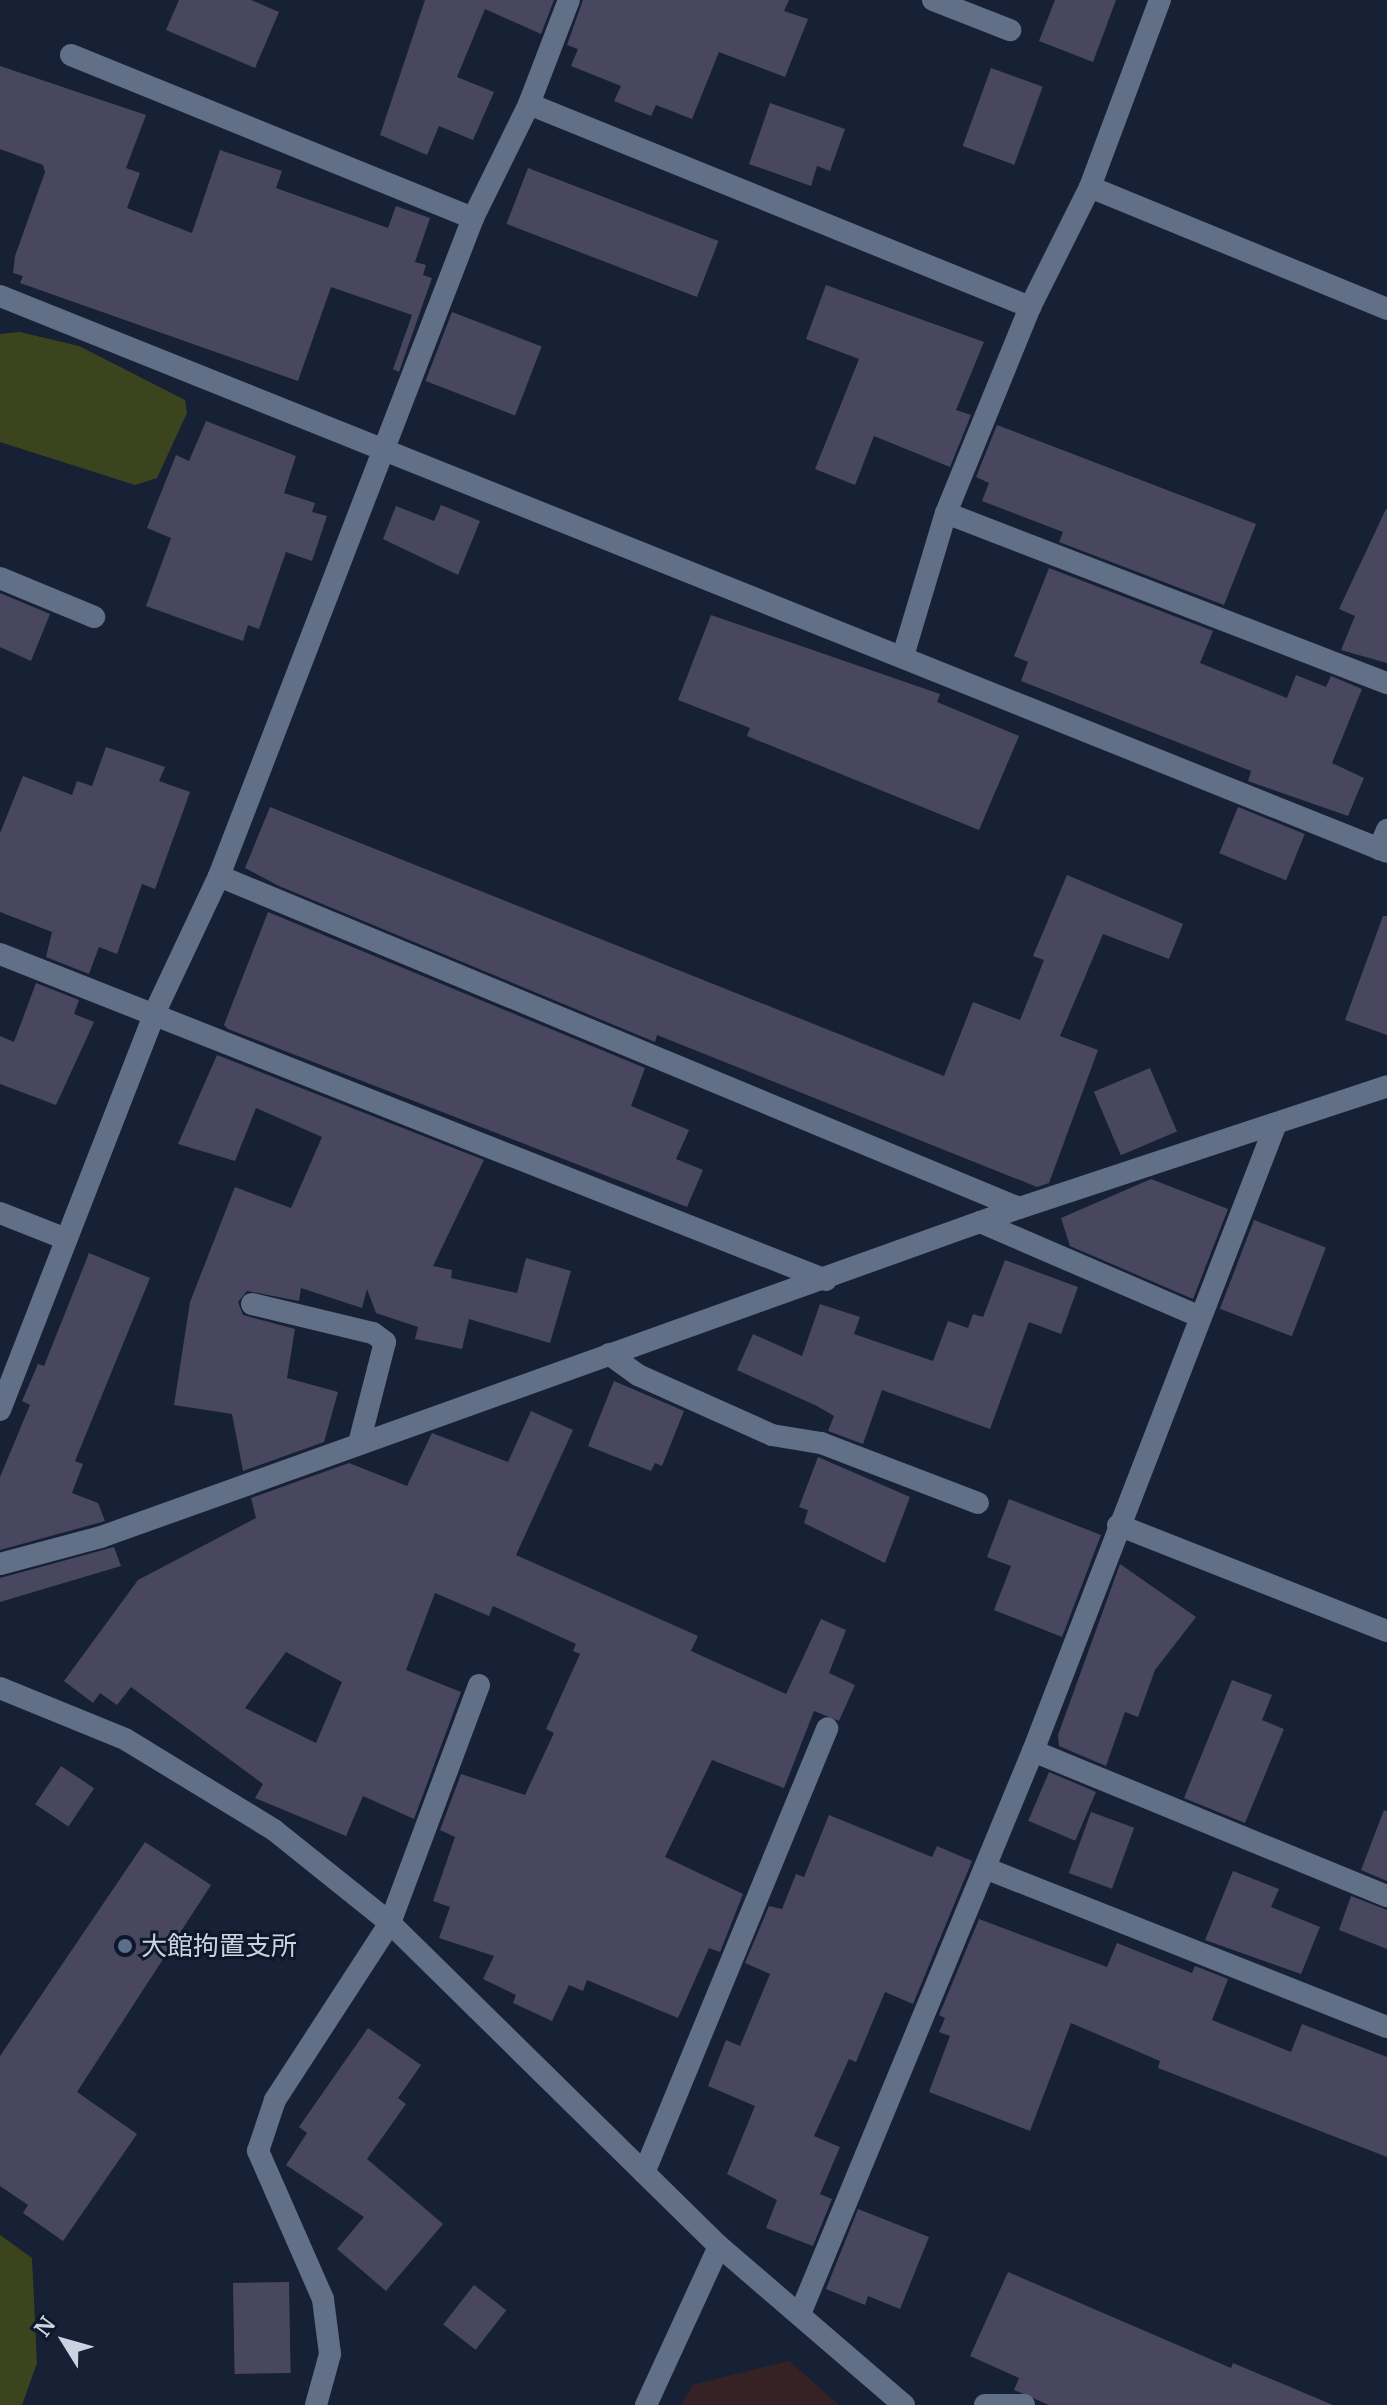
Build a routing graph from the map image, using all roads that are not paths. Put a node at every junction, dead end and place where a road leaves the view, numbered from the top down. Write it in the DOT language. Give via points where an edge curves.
graph roads {
  1 [pos="569,0"];
  2 [pos="933,0"];
  3 [pos="1160,0"];
  4 [pos="1010,30"];
  5 [pos="71,55"];
  6 [pos="529,104"];
  7 [pos="1090,187"];
  8 [pos="473,218"];
  9 [pos="0,296"];
  10 [pos="1030,307"];
  11 [pos="1387,309"];
  12 [pos="381,448"];
  13 [pos="946,513"];
  14 [pos="0,578"];
  15 [pos="94,617"];
  16 [pos="903,656"];
  17 [pos="1387,683"];
  18 [pos="1384,844"];
  19 [pos="219,876"];
  20 [pos="0,954"];
  21 [pos="154,1014"];
  22 [pos="1387,1086"];
  23 [pos="1275,1126"];
  24 [pos="1019,1208"];
  25 [pos="0,1213"];
  26 [pos="980,1222"];
  27 [pos="66,1239"];
  28 [pos="826,1280"];
  29 [pos="252,1304"];
  30 [pos="1198,1316"];
  31 [pos="609,1354"];
  32 [pos="0,1410"];
  33 [pos="359,1443"];
  34 [pos="978,1503"];
  35 [pos="1118,1525"];
  36 [pos="0,1564"];
  37 [pos="1387,1631"];
  38 [pos="479,1685"];
  39 [pos="0,1688"];
  40 [pos="827,1728"];
  41 [pos="1033,1751"];
  42 [pos="985,1868"];
  43 [pos="1387,1896"];
  44 [pos="390,1923"];
  45 [pos="1387,2027"];
  46 [pos="644,2173"];
  47 [pos="719,2246"];
  48 [pos="800,2314"];
  49 [pos="313,2401"];
  50 [pos="646,2405"];
  51 [pos="904,2405"];
  52 [pos="985,2405"];
  53 [pos="1024,2405"];
  1 -- 6 [label="street"];
  2 -- 4 [label="street"];
  3 -- 7 [label="street"];
  5 -- 8 [label="street"];
  6 -- 8 [label="street"];
  6 -- 10 [label="street"];
  7 -- 10 [label="street"];
  7 -- 11 [label="street"];
  8 -- 12 [label="street"];
  9 -- 12 [label="street"];
  10 -- 13 [label="street"];
  12 -- 16 [label="street"];
  12 -- 19 [label="street"];
  13 -- 16 [label="street"];
  13 -- 17 [label="street"];
  14 -- 15 [label="street"];
  16 -- 18 [label="street"];
  19 -- 21 [label="street"];
  19 -- 24 [label="street"];
  20 -- 21 [label="street"];
  21 -- 27 [label="street"];
  21 -- 28 [label="street"];
  22 -- 23 [label="street"];
  23 -- 24 [label="street"];
  23 -- 30 [label="street"];
  24 -- 26 [label="street"];
  25 -- 27 [label="street"];
  26 -- 28 [label="street"];
  26 -- 30 [label="street"];
  27 -- 32 [label="street"];
  28 -- 31 [label="street"];
  29 -- 33 [label="street" via="373,1333 385,1342"];
  30 -- 35 [label="street"];
  31 -- 33 [label="street"];
  31 -- 34 [label="street" via="638,1375 772,1435 821,1443"];
  33 -- 36 [label="street" via="101,1537"];
  35 -- 37 [label="street"];
  35 -- 41 [label="street"];
  38 -- 44 [label="street"];
  39 -- 44 [label="street" via="125,1739 274,1830"];
  40 -- 46 [label="street"];
  41 -- 42 [label="street"];
  41 -- 43 [label="street"];
  42 -- 45 [label="street"];
  42 -- 48 [label="street"];
  44 -- 46 [label="street"];
  44 -- 49 [label="street" via="275,2100 258,2151 323,2299 330,2354"];
  46 -- 47 [label="street"];
  47 -- 48 [label="street"];
  47 -- 50 [label="street"];
  48 -- 51 [label="street"];
  52 -- 53 [label="street"];
}
